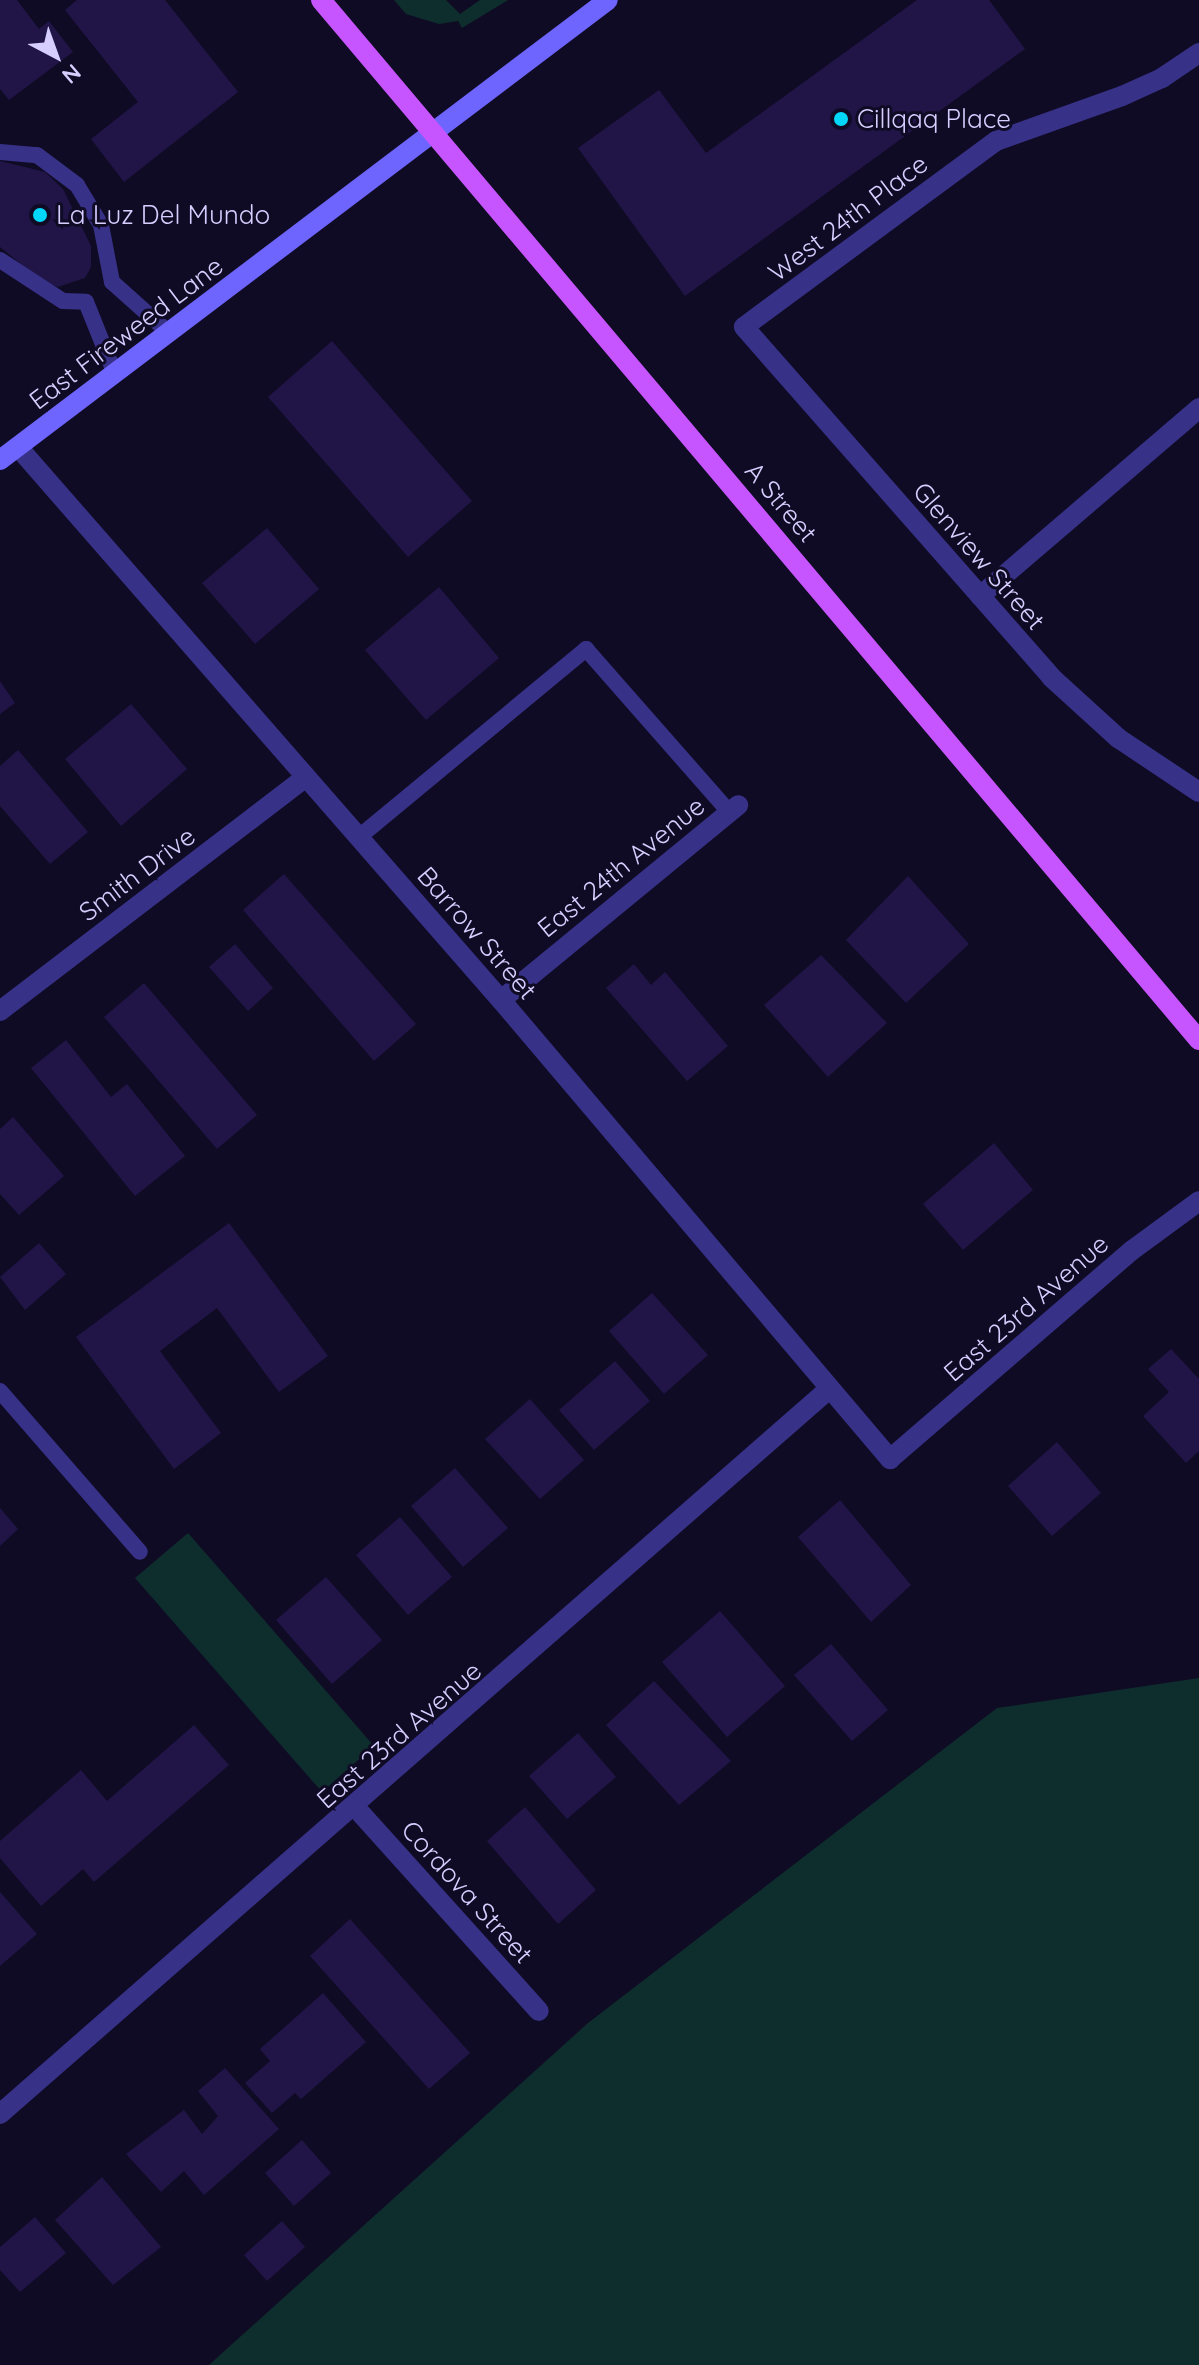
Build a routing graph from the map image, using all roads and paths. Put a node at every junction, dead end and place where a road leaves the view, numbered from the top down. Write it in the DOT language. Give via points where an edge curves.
graph roads {
  1 [pos="321,0"];
  2 [pos="608,0"];
  3 [pos="1199,53"];
  4 [pos="436,132"];
  5 [pos="0,152"];
  6 [pos="0,260"];
  7 [pos="744,327"];
  8 [pos="169,333"];
  9 [pos="115,374"];
  10 [pos="1199,408"];
  11 [pos="18,447"];
  12 [pos="0,460"];
  13 [pos="980,596"];
  14 [pos="306,777"];
  15 [pos="1199,792"];
  16 [pos="734,808"];
  17 [pos="359,837"];
  18 [pos="501,1000"];
  19 [pos="0,1011"];
  20 [pos="1199,1040"];
  21 [pos="1199,1201"];
  22 [pos="828,1390"];
  23 [pos="0,1391"];
  24 [pos="890,1459"];
  25 [pos="140,1552"];
  26 [pos="356,1808"];
  27 [pos="539,2011"];
  28 [pos="0,2114"];
  1 -- 4 [label="main road, A Street"];
  2 -- 4 [label="main road, East Fireweed Lane"];
  3 -- 7 [label="street, West 24th Place" via="1122,96 996,141"];
  4 -- 8 [label="main road, East Fireweed Lane"];
  4 -- 20 [label="main road, A Street"];
  5 -- 8 [label="lane" via="37,155 77,185 101,225 112,282"];
  6 -- 9 [label="lane" via="63,301 86,302"];
  7 -- 13 [label="street, Glenview Street"];
  8 -- 9 [label="main road, East Fireweed Lane"];
  9 -- 11 [label="main road, East Fireweed Lane"];
  10 -- 13 [label="street"];
  11 -- 12 [label="main road, East Fireweed Lane"];
  11 -- 14 [label="street, Barrow Street"];
  13 -- 15 [label="street, Glenview Street" via="1051,677 1118,738"];
  14 -- 17 [label="street, Barrow Street"];
  14 -- 19 [label="street, Smith Drive"];
  16 -- 17 [label="lane" via="586,649"];
  16 -- 18 [label="street, East 24th Avenue"];
  17 -- 18 [label="street, Barrow Street"];
  18 -- 22 [label="street, Barrow Street"];
  21 -- 24 [label="street, East 23rd Avenue" via="1131,1251"];
  22 -- 24 [label="street, Barrow Street"];
  22 -- 26 [label="street, East 23rd Avenue"];
  23 -- 25 [label="lane"];
  26 -- 27 [label="street, Cordova Street"];
  26 -- 28 [label="street, East 23rd Avenue"];
}
